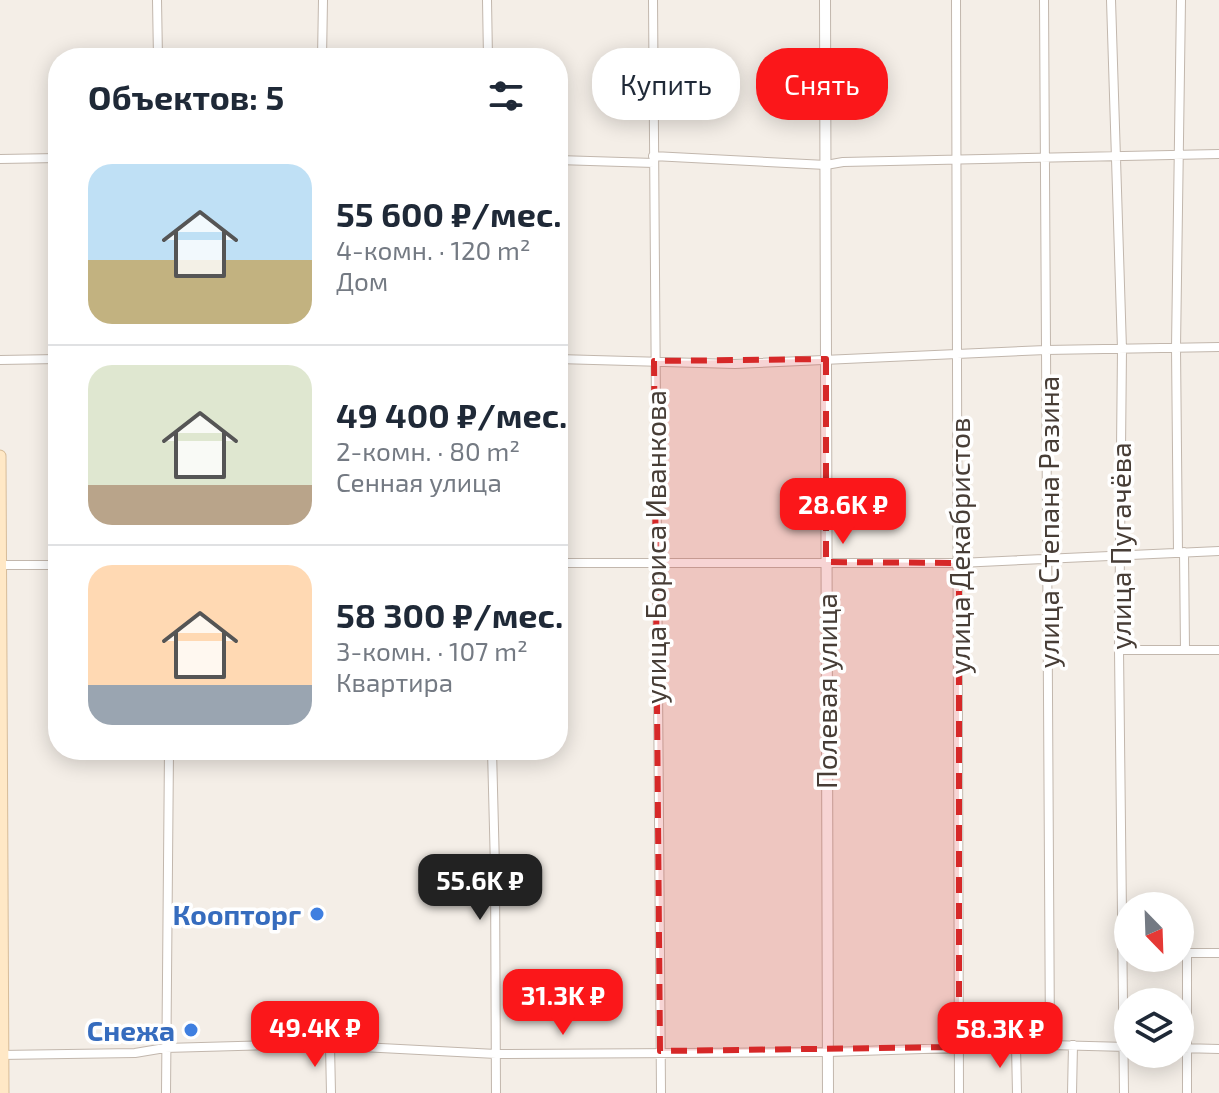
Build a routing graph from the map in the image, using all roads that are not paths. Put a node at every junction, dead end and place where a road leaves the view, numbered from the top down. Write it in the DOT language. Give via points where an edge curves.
graph roads {
  1 [pos="157,0"];
  2 [pos="323,0"];
  3 [pos="487,0"];
  4 [pos="653,0"];
  5 [pos="825,0"];
  6 [pos="956,0"];
  7 [pos="1044,0"];
  8 [pos="1111,0"];
  9 [pos="1181,0"];
  10 [pos="158,48"];
  11 [pos="322,48"];
  12 [pos="488,48"];
  13 [pos="1178,154"];
  14 [pos="1219,154"];
  15 [pos="1117,155"];
  16 [pos="1044,157"];
  17 [pos="48,158"];
  18 [pos="0,159"];
  19 [pos="568,160"];
  20 [pos="654,160"];
  21 [pos="958,160"];
  22 [pos="826,165"];
  23 [pos="1219,347"];
  24 [pos="1176,348"];
  25 [pos="1122,349"];
  26 [pos="1046,350"];
  27 [pos="959,354"];
  28 [pos="48,359"];
  29 [pos="568,359"];
  30 [pos="826,359"];
  31 [pos="0,360"];
  32 [pos="654,361"];
  33 [pos="0,456"];
  34 [pos="1219,551"];
  35 [pos="1181,552"];
  36 [pos="1121,556"];
  37 [pos="1049,560"];
  38 [pos="655,561"];
  39 [pos="826,562"];
  40 [pos="568,563"];
  41 [pos="959,563"];
  42 [pos="0,565"];
  43 [pos="48,565"];
  44 [pos="1119,650"];
  45 [pos="1185,650"];
  46 [pos="1219,650"];
  47 [pos="169,760"];
  48 [pos="492,760"];
  49 [pos="1124,892"];
  50 [pos="1194,953"];
  51 [pos="1219,953"];
  52 [pos="330,1045"];
  53 [pos="1050,1045"];
  54 [pos="1073,1045"];
  55 [pos="1016,1046"];
  56 [pos="1114,1046"];
  57 [pos="959,1047"];
  58 [pos="165,1048"];
  59 [pos="1194,1048"];
  60 [pos="1219,1049"];
  61 [pos="660,1051"];
  62 [pos="828,1052"];
  63 [pos="496,1054"];
  64 [pos="1,1055"];
  65 [pos="1125,1068"];
  66 [pos="1185,1068"];
  67 [pos="3,1093"];
  68 [pos="166,1093"];
  69 [pos="331,1093"];
  70 [pos="496,1093"];
  71 [pos="661,1093"];
  72 [pos="828,1093"];
  73 [pos="959,1093"];
  74 [pos="1017,1093"];
  75 [pos="1072,1093"];
  76 [pos="1124,1093"];
  77 [pos="1187,1093"];
  1 -- 10 [label="street"];
  2 -- 11 [label="street"];
  3 -- 12 [label="street"];
  4 -- 20 [label="street, улица Бориса Иванкова"];
  5 -- 22 [label="street, Полевая улица"];
  6 -- 21 [label="street, улица Декабристов"];
  7 -- 16 [label="street, улица Степана Разина"];
  8 -- 15 [label="street, улица Пугачёва"];
  9 -- 13 [label="street"];
  13 -- 14 [label="street"];
  13 -- 15 [label="street"];
  13 -- 24 [label="street"];
  15 -- 16 [label="street"];
  15 -- 25 [label="street, улица Пугачёва"];
  16 -- 21 [label="street"];
  16 -- 26 [label="street, улица Степана Разина"];
  17 -- 18 [label="street"];
  19 -- 20 [label="street"];
  20 -- 22 [label="street"];
  20 -- 32 [label="street, улица Бориса Иванкова"];
  21 -- 22 [label="street"];
  21 -- 27 [label="street, улица Декабристов"];
  22 -- 30 [label="street, Полевая улица"];
  23 -- 24 [label="street"];
  24 -- 25 [label="street"];
  24 -- 35 [label="street"];
  25 -- 26 [label="street"];
  25 -- 36 [label="street, улица Пугачёва"];
  26 -- 27 [label="street"];
  26 -- 37 [label="street, улица Степана Разина"];
  27 -- 30 [label="street"];
  27 -- 41 [label="street, улица Декабристов"];
  28 -- 31 [label="street"];
  29 -- 32 [label="street"];
  30 -- 32 [label="street"];
  30 -- 39 [label="street, Полевая улица"];
  32 -- 38 [label="street, улица Бориса Иванкова"];
  33 -- 42 [label="main road"];
  34 -- 35 [label="street"];
  35 -- 36 [label="street"];
  35 -- 45 [label="street"];
  36 -- 37 [label="street"];
  36 -- 44 [label="street, улица Пугачёва"];
  37 -- 41 [label="street"];
  37 -- 53 [label="street, улица Степана Разина"];
  38 -- 39 [label="street"];
  38 -- 40 [label="street"];
  38 -- 61 [label="street, улица Бориса Иванкова"];
  39 -- 41 [label="street"];
  39 -- 62 [label="street, Полевая улица"];
  41 -- 57 [label="street, улица Декабристов"];
  42 -- 43 [label="street"];
  42 -- 64 [label="main road"];
  44 -- 45 [label="street"];
  44 -- 49 [label="street, улица Пугачёва"];
  45 -- 46 [label="street"];
  47 -- 58 [label="street"];
  48 -- 63 [label="street"];
  50 -- 51 [label="street"];
  52 -- 58 [label="street"];
  52 -- 63 [label="street"];
  52 -- 69 [label="street"];
  53 -- 54 [label="street"];
  53 -- 55 [label="street"];
  54 -- 56 [label="street"];
  54 -- 75 [label="street"];
  55 -- 57 [label="street"];
  55 -- 74 [label="street"];
  57 -- 62 [label="street"];
  57 -- 73 [label="street, улица Декабристов"];
  58 -- 64 [label="street"];
  58 -- 68 [label="street"];
  59 -- 60 [label="street"];
  61 -- 62 [label="street"];
  61 -- 63 [label="street"];
  61 -- 71 [label="street, улица Бориса Иванкова"];
  62 -- 72 [label="street, Полевая улица"];
  63 -- 70 [label="street"];
  64 -- 67 [label="main road"];
  65 -- 76 [label="street, улица Пугачёва"];
  66 -- 77 [label="street"];
}
